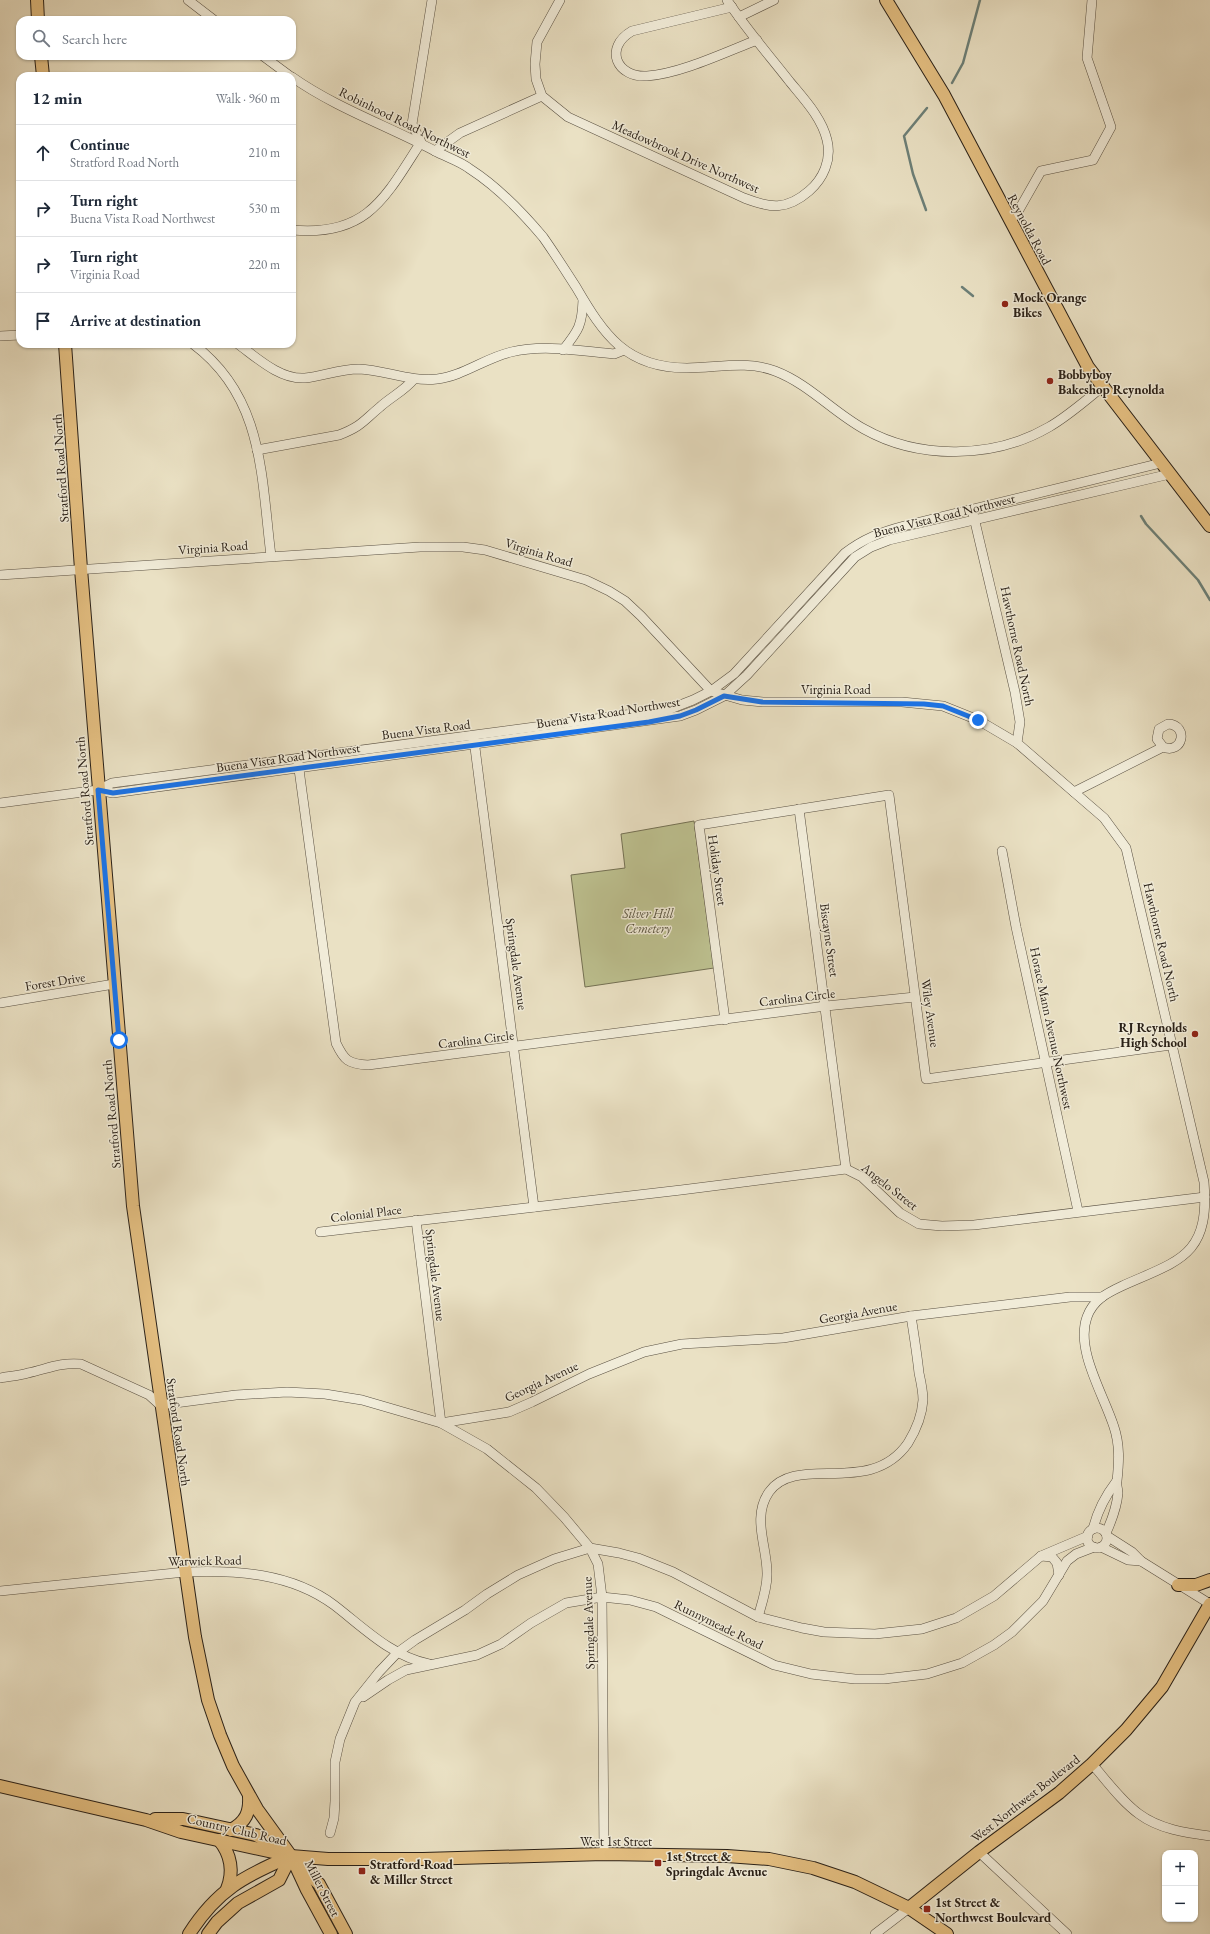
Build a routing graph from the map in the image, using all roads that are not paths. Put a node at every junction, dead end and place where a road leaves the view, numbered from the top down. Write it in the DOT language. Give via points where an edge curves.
graph roads {
  1 [pos="37,0"];
  2 [pos="188,0"];
  3 [pos="432,0"];
  4 [pos="560,0"];
  5 [pos="774,0"];
  6 [pos="886,0"];
  7 [pos="1092,0"];
  8 [pos="730,3"];
  9 [pos="38,16"];
  10 [pos="209,16"];
  11 [pos="739,17"];
  12 [pos="757,40"];
  13 [pos="41,60"];
  14 [pos="268,60"];
  15 [pos="43,72"];
  16 [pos="284,72"];
  17 [pos="296,80"];
  18 [pos="542,96"];
  19 [pos="420,142"];
  20 [pos="435,151"];
  21 [pos="1009,219"];
  22 [pos="296,230"];
  23 [pos="583,300"];
  24 [pos="16,335"];
  25 [pos="0,336"];
  26 [pos="65,348"];
  27 [pos="198,348"];
  28 [pos="243,348"];
  29 [pos="563,350"];
  30 [pos="624,350"];
  31 [pos="414,379"];
  32 [pos="1102,387"];
  33 [pos="257,450"];
  34 [pos="1161,463"];
  35 [pos="1170,474"];
  36 [pos="972,509"];
  37 [pos="975,519"];
  38 [pos="1210,526"];
  39 [pos="271,556"];
  40 [pos="81,569"];
  41 [pos="0,575"];
  42 [pos="711,691"];
  43 [pos="724,696"];
  44 [pos="474,740"];
  45 [pos="1017,743"];
  46 [pos="1163,747"];
  47 [pos="298,763"];
  48 [pos="98,790"];
  49 [pos="1074,792"];
  50 [pos="0,803"];
  51 [pos="800,809"];
  52 [pos="1002,851"];
  53 [pos="114,984"];
  54 [pos="915,997"];
  55 [pos="0,1003"];
  56 [pos="826,1006"];
  57 [pos="725,1020"];
  58 [pos="1171,1045"];
  59 [pos="515,1048"];
  60 [pos="1047,1062"];
  61 [pos="846,1169"];
  62 [pos="1205,1197"];
  63 [pos="534,1207"];
  64 [pos="1078,1211"];
  65 [pos="416,1220"];
  66 [pos="320,1232"];
  67 [pos="1102,1297"];
  68 [pos="911,1316"];
  69 [pos="0,1378"];
  70 [pos="160,1405"];
  71 [pos="441,1423"];
  72 [pos="1116,1482"];
  73 [pos="1090,1532"];
  74 [pos="1107,1535"];
  75 [pos="1097,1547"];
  76 [pos="590,1548"];
  77 [pos="1041,1556"];
  78 [pos="1141,1561"];
  79 [pos="185,1572"];
  80 [pos="1059,1575"];
  81 [pos="1210,1580"];
  82 [pos="1178,1585"];
  83 [pos="0,1591"];
  84 [pos="602,1597"];
  85 [pos="1210,1604"];
  86 [pos="758,1617"];
  87 [pos="397,1653"];
  88 [pos="434,1665"];
  89 [pos="355,1702"];
  90 [pos="1092,1764"];
  91 [pos="0,1786"];
  92 [pos="249,1796"];
  93 [pos="146,1820"];
  94 [pos="231,1830"];
  95 [pos="330,1833"];
  96 [pos="1210,1836"];
  97 [pos="219,1840"];
  98 [pos="979,1852"];
  99 [pos="604,1854"];
  100 [pos="291,1856"];
  101 [pos="227,1889"];
  102 [pos="909,1908"];
  103 [pos="189,1934"];
  104 [pos="208,1934"];
  105 [pos="331,1934"];
  106 [pos="346,1934"];
  107 [pos="875,1934"];
  108 [pos="947,1934"];
  109 [pos="1067,1934"];
  1 -- 9 [label="main road"];
  2 -- 10 [label="street"];
  3 -- 19 [label="street" via="412,124"];
  4 -- 18 [label="street" via="537,42 536,79"];
  5 -- 11 [label="street"];
  6 -- 21 [label="main road, Reynolda Road" via="944,94"];
  7 -- 21 [label="street" via="1087,58 1112,127 1093,160 1040,171 1016,215"];
  8 -- 11 [label="street, Meadowbrook Drive Northwest"];
  8 -- 12 [label="street" via="632,31 623,36 616,45 616,58 621,67 633,76 647,76 670,73"];
  11 -- 12 [label="street, Meadowbrook Drive Northwest"];
  12 -- 18 [label="street, Meadowbrook Drive Northwest" via="816,116 827,140 828,158 821,178 806,194 787,205 768,206 744,198 568,117"];
  13 -- 15 [label="main road"];
  14 -- 16 [label="street, Robinhood Road Northwest"];
  17 -- 19 [label="street, Robinhood Road Northwest" via="328,100"];
  18 -- 20 [label="street" via="460,133"];
  19 -- 20 [label="street, Robinhood Road Northwest"];
  19 -- 22 [label="street" via="391,189 378,205 357,220 336,228 311,232"];
  20 -- 23 [label="street, Robinhood Road Northwest" via="469,168 490,183 518,210 543,237"];
  21 -- 32 [label="main road, Reynolda Road" via="1075,343"];
  23 -- 29 [label="street" via="582,320 576,334"];
  23 -- 30 [label="street, Robinhood Road Northwest" via="607,335"];
  24 -- 25 [label="street"];
  26 -- 40 [label="main road, Stratford Road North"];
  27 -- 33 [label="street" via="218,366 242,400"];
  28 -- 31 [label="street" via="269,368 303,378 359,369"];
  29 -- 30 [label="street" via="614,354"];
  29 -- 31 [label="street" via="534,348 511,352 491,358 451,377"];
  30 -- 32 [label="street, Robinhood Road Northwest" via="646,362 667,367 732,364 769,369 790,377 865,430 900,444 936,451 976,451 1033,436 1064,417"];
  31 -- 33 [label="street" via="406,389 351,430"];
  32 -- 34 [label="main road, Reynolda Road"];
  33 -- 39 [label="street"];
  34 -- 35 [label="main road, Reynolda Road"];
  34 -- 36 [label="street, Buena Vista Road Northwest"];
  35 -- 37 [label="street, Buena Vista Road Northwest"];
  35 -- 38 [label="main road, Reynolda Road"];
  36 -- 37 [label="street, Hawthorne Road North"];
  36 -- 42 [label="street, Buena Vista Road Northwest" via="883,532 862,541 845,553 734,674"];
  37 -- 43 [label="street, Buena Vista Road Northwest" via="889,540 855,557 747,675"];
  37 -- 45 [label="street, Hawthorne Road North" via="1015,692 1020,722"];
  39 -- 40 [label="street, Virginia Road"];
  39 -- 42 [label="street, Virginia Road" via="440,547 485,550 507,555 586,580 625,601"];
  40 -- 41 [label="street, Virginia Road"];
  40 -- 48 [label="main road, Stratford Road North"];
  42 -- 43 [label="street, Virginia Road"];
  42 -- 44 [label="street, Buena Vista Road" via="670,709"];
  43 -- 44 [label="street, Buena Vista Road Northwest" via="696,710 668,719"];
  43 -- 45 [label="street, Virginia Road" via="762,702 902,702 943,706 978,720"];
  44 -- 47 [label="street, Buena Vista Road"];
  44 -- 59 [label="street, Springdale Avenue"];
  45 -- 49 [label="street, Hawthorne Road North"];
  46 -- 49 [label="street"];
  47 -- 48 [label="street, Buena Vista Road" via="112,783"];
  47 -- 59 [label="street, Carolina Circle" via="330,1010 336,1042 342,1056 353,1064 368,1066"];
  48 -- 50 [label="street, Buena Vista Road"];
  48 -- 53 [label="main road, Stratford Road North"];
  49 -- 58 [label="street, Hawthorne Road North" via="1104,818 1126,848"];
  51 -- 54 [label="street, Wiley Avenue" via="889,795"];
  51 -- 56 [label="street, Biscayne Street"];
  51 -- 57 [label="street, Holiday Street" via="699,825"];
  52 -- 60 [label="street, Horace Mann Avenue Northwest" via="1016,927"];
  53 -- 55 [label="street, Forest Drive"];
  53 -- 70 [label="main road, Stratford Road North" via="133,1206"];
  54 -- 56 [label="street, Carolina Circle"];
  54 -- 60 [label="street, Wiley Avenue" via="926,1079"];
  56 -- 57 [label="street, Carolina Circle"];
  56 -- 61 [label="street, Biscayne Street"];
  57 -- 59 [label="street, Carolina Circle"];
  58 -- 60 [label="street, Wiley Avenue"];
  58 -- 62 [label="street, Hawthorne Road North" via="1200,1163"];
  59 -- 63 [label="street, Springdale Avenue"];
  60 -- 64 [label="street, Horace Mann Avenue Northwest"];
  61 -- 63 [label="street, Angelo Street"];
  61 -- 64 [label="street, Angelo Street" via="862,1177 900,1214 919,1224 974,1225"];
  62 -- 64 [label="street, Angelo Street"];
  62 -- 67 [label="street, Hawthorne Road North" via="1201,1229 1196,1241 1185,1254 1166,1268 1114,1289"];
  63 -- 65 [label="street, Springdale Avenue"];
  65 -- 66 [label="street, Colonial Place"];
  65 -- 71 [label="street, Springdale Avenue"];
  67 -- 68 [label="street, Georgia Avenue" via="1070,1297"];
  67 -- 72 [label="street, Hawthorne Road North" via="1093,1305 1087,1318 1084,1342 1117,1436 1119,1463"];
  68 -- 71 [label="street, Georgia Avenue" via="783,1338 682,1344 644,1352 588,1374 509,1412"];
  68 -- 86 [label="street" via="923,1399 914,1434 901,1452 869,1470 851,1474 796,1475 779,1482 769,1493 761,1513 767,1575"];
  69 -- 70 [label="street" via="27,1374 62,1363 81,1364 149,1395"];
  70 -- 71 [label="street, Georgia Avenue" via="236,1395 287,1392 325,1394 362,1400"];
  70 -- 79 [label="main road, Stratford Road North"];
  71 -- 76 [label="street, Springdale Avenue" via="487,1449 536,1488"];
  72 -- 73 [label="street, Hawthorne Road North"];
  72 -- 74 [label="street, Hawthorne Road North" via="1118,1492"];
  73 -- 74 [label="street" via="1102,1529"];
  73 -- 75 [label="street" via="1090,1544"];
  73 -- 77 [label="street, Runnymeade Road"];
  74 -- 75 [label="street" via="1106,1543"];
  74 -- 78 [label="street"];
  75 -- 78 [label="street" via="1128,1560"];
  75 -- 80 [label="street, Runnymeade Road" via="1076,1554 1067,1561"];
  76 -- 84 [label="street, Springdale Avenue" via="599,1568"];
  76 -- 86 [label="street, Runnymeade Road" via="638,1558 673,1572"];
  76 -- 87 [label="street, Runnymeade Road" via="554,1559 518,1575"];
  77 -- 80 [label="street" via="1052,1557 1057,1563"];
  77 -- 86 [label="street, Runnymeade Road" via="1006,1588 973,1610 951,1621 922,1629 896,1633 853,1634 802,1628"];
  78 -- 82 [label="street"];
  79 -- 83 [label="street, Warwick Road"];
  79 -- 87 [label="street, Warwick Road" via="216,1570 254,1573 290,1582 315,1593"];
  79 -- 92 [label="main road, Stratford Road North" via="208,1700 226,1750"];
  80 -- 84 [label="street, Runnymeade Road" via="1043,1601 994,1645 949,1668 928,1674 884,1679 829,1677 774,1665 656,1607 630,1600"];
  81 -- 82 [label="main road" via="1196,1585"];
  82 -- 85 [label="street"];
  84 -- 88 [label="street, Runnymeade Road" via="566,1603 477,1655"];
  84 -- 99 [label="street, Springdale Avenue"];
  85 -- 90 [label="main road, West Northwest Boulevard" via="1162,1687 1126,1730"];
  87 -- 88 [label="street, Warwick Road" via="417,1662"];
  87 -- 89 [label="street, Runnymeade Road"];
  88 -- 89 [label="street, Runnymeade Road" via="406,1670"];
  89 -- 95 [label="street, Runnymeade Road" via="346,1720 335,1762 334,1818"];
  90 -- 96 [label="street" via="1139,1814 1174,1829"];
  90 -- 98 [label="main road, West Northwest Boulevard"];
  91 -- 93 [label="main road, Country Club Road"];
  92 -- 94 [label="main road" via="246,1819"];
  92 -- 100 [label="main road, Stratford Road North"];
  93 -- 94 [label="main road, Country Club Road" via="183,1819"];
  93 -- 97 [label="main road, Country Club Road" via="181,1832"];
  94 -- 100 [label="main road, Country Club Road" via="256,1835"];
  97 -- 100 [label="main road, Country Club Road"];
  97 -- 101 [label="main road" via="227,1851 231,1871"];
  98 -- 102 [label="main road, West Northwest Boulevard"];
  98 -- 109 [label="street"];
  99 -- 100 [label="main road, West 1st Street" via="423,1859 328,1859"];
  99 -- 102 [label="main road, West 1st Street" via="749,1857 813,1868 841,1877"];
  100 -- 101 [label="main road" via="245,1877"];
  100 -- 104 [label="main road" via="279,1880 238,1903"];
  100 -- 105 [label="main road, Miller Street"];
  100 -- 106 [label="main road, Miller Street" via="319,1884"];
  101 -- 103 [label="main road" via="204,1912"];
  102 -- 107 [label="street, West Northwest Boulevard"];
  102 -- 108 [label="main road, West 1st Street"];
}
